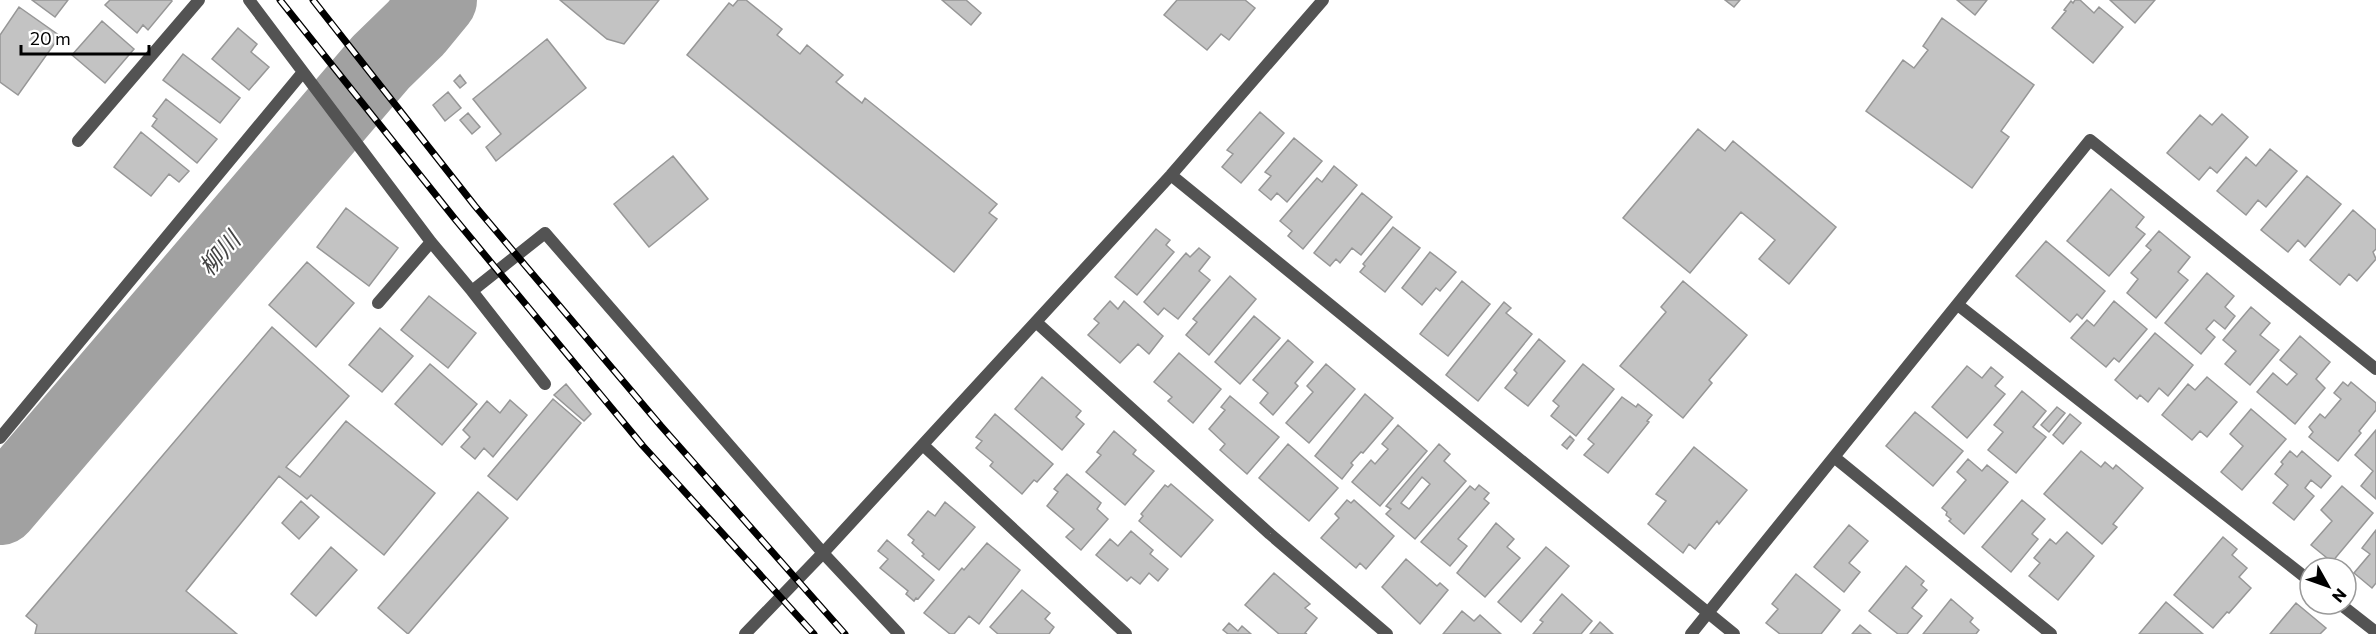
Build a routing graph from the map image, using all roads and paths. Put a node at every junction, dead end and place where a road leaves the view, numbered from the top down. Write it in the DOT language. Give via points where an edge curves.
graph roads {
  1 [pos="199,0"];
  2 [pos="249,0"];
  3 [pos="1323,0"];
  4 [pos="303,72"];
  5 [pos="78,141"];
  6 [pos="1172,175"];
  7 [pos="430,242"];
  8 [pos="472,291"];
  9 [pos="378,303"];
  10 [pos="1958,305"];
  11 [pos="1036,322"];
  12 [pos="2376,369"];
  13 [pos="545,384"];
  14 [pos="0,438"];
  15 [pos="923,445"];
  16 [pos="1834,457"];
  17 [pos="823,553"];
  18 [pos="2298,572"];
  19 [pos="1709,613"];
  20 [pos="2355,616"];
  21 [pos="2376,632"];
  22 [pos="745,634"];
  23 [pos="899,634"];
  24 [pos="1126,634"];
  25 [pos="1388,634"];
  26 [pos="1691,634"];
  27 [pos="1734,634"];
  28 [pos="2051,634"];
  1 -- 5 [label="street"];
  2 -- 4 [label="street"];
  3 -- 6 [label="street"];
  4 -- 7 [label="street"];
  4 -- 14 [label="street"];
  6 -- 11 [label="street"];
  6 -- 19 [label="street"];
  7 -- 8 [label="street"];
  7 -- 9 [label="street"];
  8 -- 13 [label="street"];
  8 -- 17 [label="street" via="545,233"];
  10 -- 12 [label="street" via="2090,140"];
  10 -- 16 [label="street"];
  10 -- 18 [label="street"];
  11 -- 15 [label="street"];
  11 -- 25 [label="street" via="1270,534"];
  15 -- 17 [label="street"];
  15 -- 24 [label="street"];
  16 -- 19 [label="street"];
  16 -- 28 [label="street"];
  17 -- 22 [label="street"];
  17 -- 23 [label="street"];
  19 -- 26 [label="street"];
  19 -- 27 [label="street"];
  20 -- 21 [label="street"];
}
